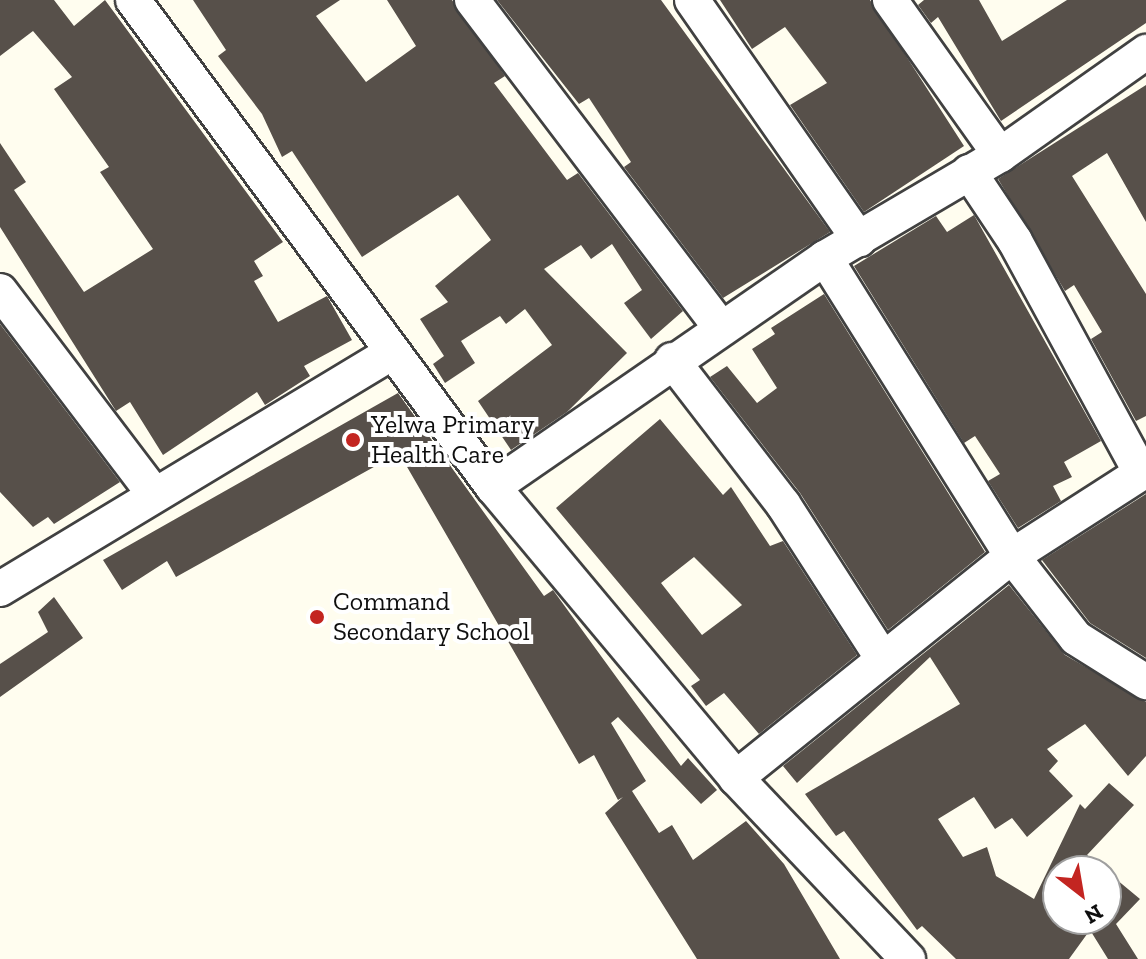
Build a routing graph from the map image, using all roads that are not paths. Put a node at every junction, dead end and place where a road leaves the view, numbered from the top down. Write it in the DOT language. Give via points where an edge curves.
graph roads {
  1 [pos="133,0"];
  2 [pos="472,0"];
  3 [pos="692,0"];
  4 [pos="890,0"];
  5 [pos="1146,52"];
  6 [pos="1000,155"];
  7 [pos="969,172"];
  8 [pos="859,239"];
  9 [pos="825,258"];
  10 [pos="0,291"];
  11 [pos="721,328"];
  12 [pos="389,354"];
  13 [pos="672,360"];
  14 [pos="1144,471"];
  15 [pos="493,487"];
  16 [pos="152,491"];
  17 [pos="1012,556"];
  18 [pos="0,589"];
  19 [pos="881,656"];
  20 [pos="1146,682"];
  21 [pos="736,778"];
  22 [pos="908,959"];
  1 -- 12 [label="street"];
  2 -- 11 [label="street"];
  3 -- 8 [label="street"];
  4 -- 6 [label="street"];
  5 -- 6 [label="street"];
  6 -- 7 [label="street"];
  7 -- 8 [label="street"];
  7 -- 14 [label="street" via="1015,241"];
  8 -- 9 [label="street"];
  9 -- 11 [label="street"];
  9 -- 17 [label="street"];
  10 -- 16 [label="street"];
  11 -- 13 [label="street"];
  12 -- 15 [label="street"];
  12 -- 16 [label="street"];
  13 -- 15 [label="street"];
  13 -- 19 [label="street" via="783,504"];
  14 -- 17 [label="street"];
  15 -- 21 [label="street"];
  16 -- 18 [label="street"];
  17 -- 19 [label="street"];
  17 -- 20 [label="street" via="1076,638"];
  19 -- 21 [label="street"];
  21 -- 22 [label="street"];
}
